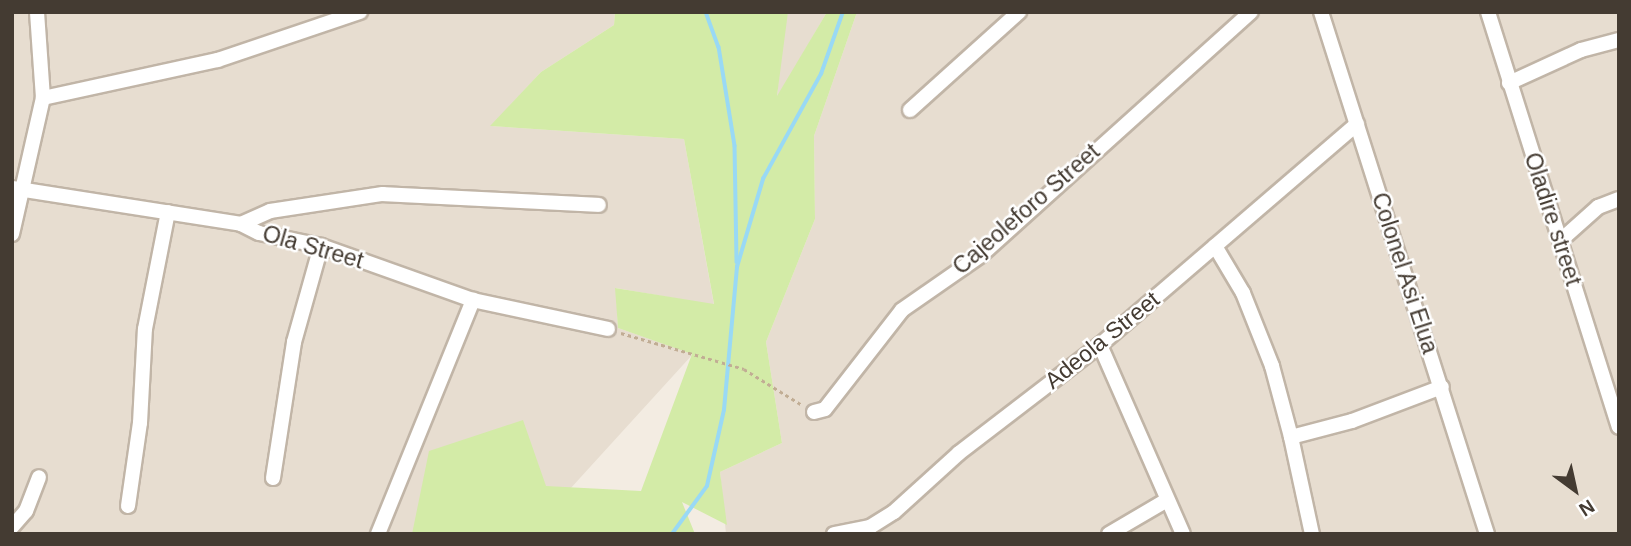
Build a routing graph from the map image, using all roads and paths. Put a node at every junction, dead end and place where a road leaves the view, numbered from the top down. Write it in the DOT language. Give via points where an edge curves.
graph roads {
  1 [pos="37,12"];
  2 [pos="360,12"];
  3 [pos="1019,12"];
  4 [pos="1251,12"];
  5 [pos="1321,12"];
  6 [pos="1488,12"];
  7 [pos="1619,40"];
  8 [pos="1508,83"];
  9 [pos="43,98"];
  10 [pos="910,110"];
  11 [pos="1357,124"];
  12 [pos="16,189"];
  13 [pos="1619,200"];
  14 [pos="599,205"];
  15 [pos="168,212"];
  16 [pos="241,224"];
  17 [pos="12,234"];
  18 [pos="1561,240"];
  19 [pos="321,246"];
  20 [pos="1215,246"];
  21 [pos="473,300"];
  22 [pos="608,330"];
  23 [pos="1100,345"];
  24 [pos="1612,379"];
  25 [pos="1442,387"];
  26 [pos="814,412"];
  27 [pos="1619,427"];
  28 [pos="1291,437"];
  29 [pos="39,477"];
  30 [pos="273,478"];
  31 [pos="1167,500"];
  32 [pos="128,506"];
  33 [pos="12,527"];
  34 [pos="378,534"];
  35 [pos="834,534"];
  36 [pos="1109,534"];
  37 [pos="1183,534"];
  38 [pos="1312,534"];
  39 [pos="1487,534"];
  1 -- 9 [label="street"];
  2 -- 9 [label="street" via="218,60"];
  3 -- 10 [label="street"];
  4 -- 26 [label="street, Cajeoleforo Street" via="981,255 902,310 825,409"];
  5 -- 11 [label="street, Colonel Asi Elua"];
  6 -- 8 [label="street, Oladire street"];
  7 -- 8 [label="street" via="1581,50"];
  8 -- 18 [label="street, Oladire street"];
  9 -- 12 [label="street"];
  11 -- 20 [label="street, Adeola Street"];
  11 -- 25 [label="street, Colonel Asi Elua"];
  12 -- 15 [label="street, Ola Street"];
  12 -- 17 [label="street"];
  13 -- 18 [label="street" via="1598,207"];
  14 -- 16 [label="street" via="383,194 270,211"];
  15 -- 16 [label="street, Ola Street"];
  15 -- 32 [label="street" via="145,329 140,423"];
  16 -- 19 [label="street, Ola Street" via="259,233"];
  18 -- 24 [label="street, Oladire street"];
  19 -- 21 [label="street, Ola Street"];
  19 -- 30 [label="street" via="294,342"];
  20 -- 23 [label="street, Adeola Street"];
  20 -- 28 [label="street" via="1243,293 1272,366"];
  21 -- 22 [label="street, Ola Street"];
  21 -- 34 [label="street"];
  22 -- 26 [label="path" via="744,369"];
  23 -- 31 [label="street"];
  23 -- 35 [label="street, Adeola Street" via="959,453 894,512 870,527"];
  24 -- 27 [label="street, Oladire street"];
  25 -- 28 [label="street" via="1352,421"];
  25 -- 39 [label="street, Colonel Asi Elua"];
  28 -- 38 [label="street"];
  29 -- 33 [label="street" via="26,511"];
  31 -- 36 [label="street"];
  31 -- 37 [label="street"];
}
